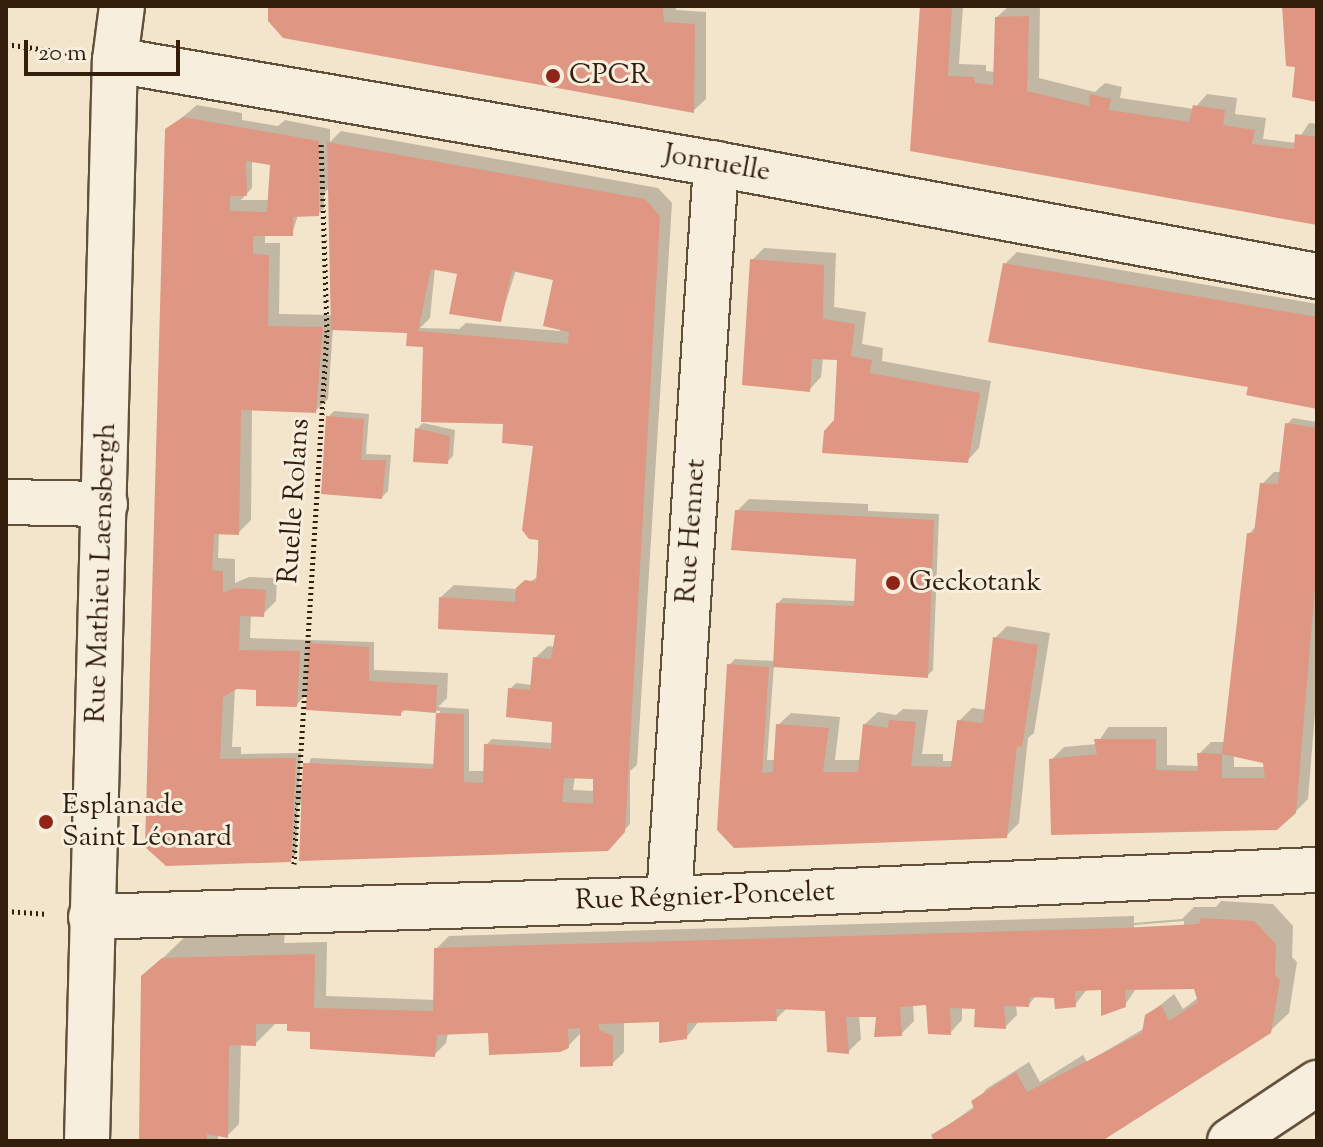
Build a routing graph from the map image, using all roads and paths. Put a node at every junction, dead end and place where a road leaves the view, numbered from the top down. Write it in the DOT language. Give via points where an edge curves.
graph roads {
  1 [pos="122,6"];
  2 [pos="6,44"];
  3 [pos="115,60"];
  4 [pos="324,94"];
  5 [pos="716,164"];
  6 [pos="1317,276"];
  7 [pos="6,502"];
  8 [pos="105,504"];
  9 [pos="1316,869"];
  10 [pos="669,899"];
  11 [pos="293,911"];
  12 [pos="91,917"];
  13 [pos="1317,1083"];
  14 [pos="87,1141"];
  15 [pos="1230,1141"];
  1 -- 3 [label="street, Rue Mathieu Laensbergh"];
  2 -- 3 [label="path"];
  3 -- 4 [label="street, Jonruelle"];
  3 -- 8 [label="street, Rue Mathieu Laensbergh"];
  4 -- 5 [label="street, Jonruelle"];
  4 -- 11 [label="path, Ruelle Rolans" via="327,332"];
  5 -- 6 [label="street, Jonruelle"];
  5 -- 10 [label="street, Rue Hennet"];
  7 -- 8 [label="street"];
  8 -- 12 [label="street, Rue Mathieu Laensbergh"];
  9 -- 10 [label="street, Rue Régnier-Poncelet"];
  10 -- 11 [label="street, Rue Régnier-Poncelet"];
  11 -- 12 [label="street, Rue Régnier-Poncelet"];
  12 -- 14 [label="street, Rue Mathieu Laensbergh"];
  13 -- 15 [label="street"];
}
